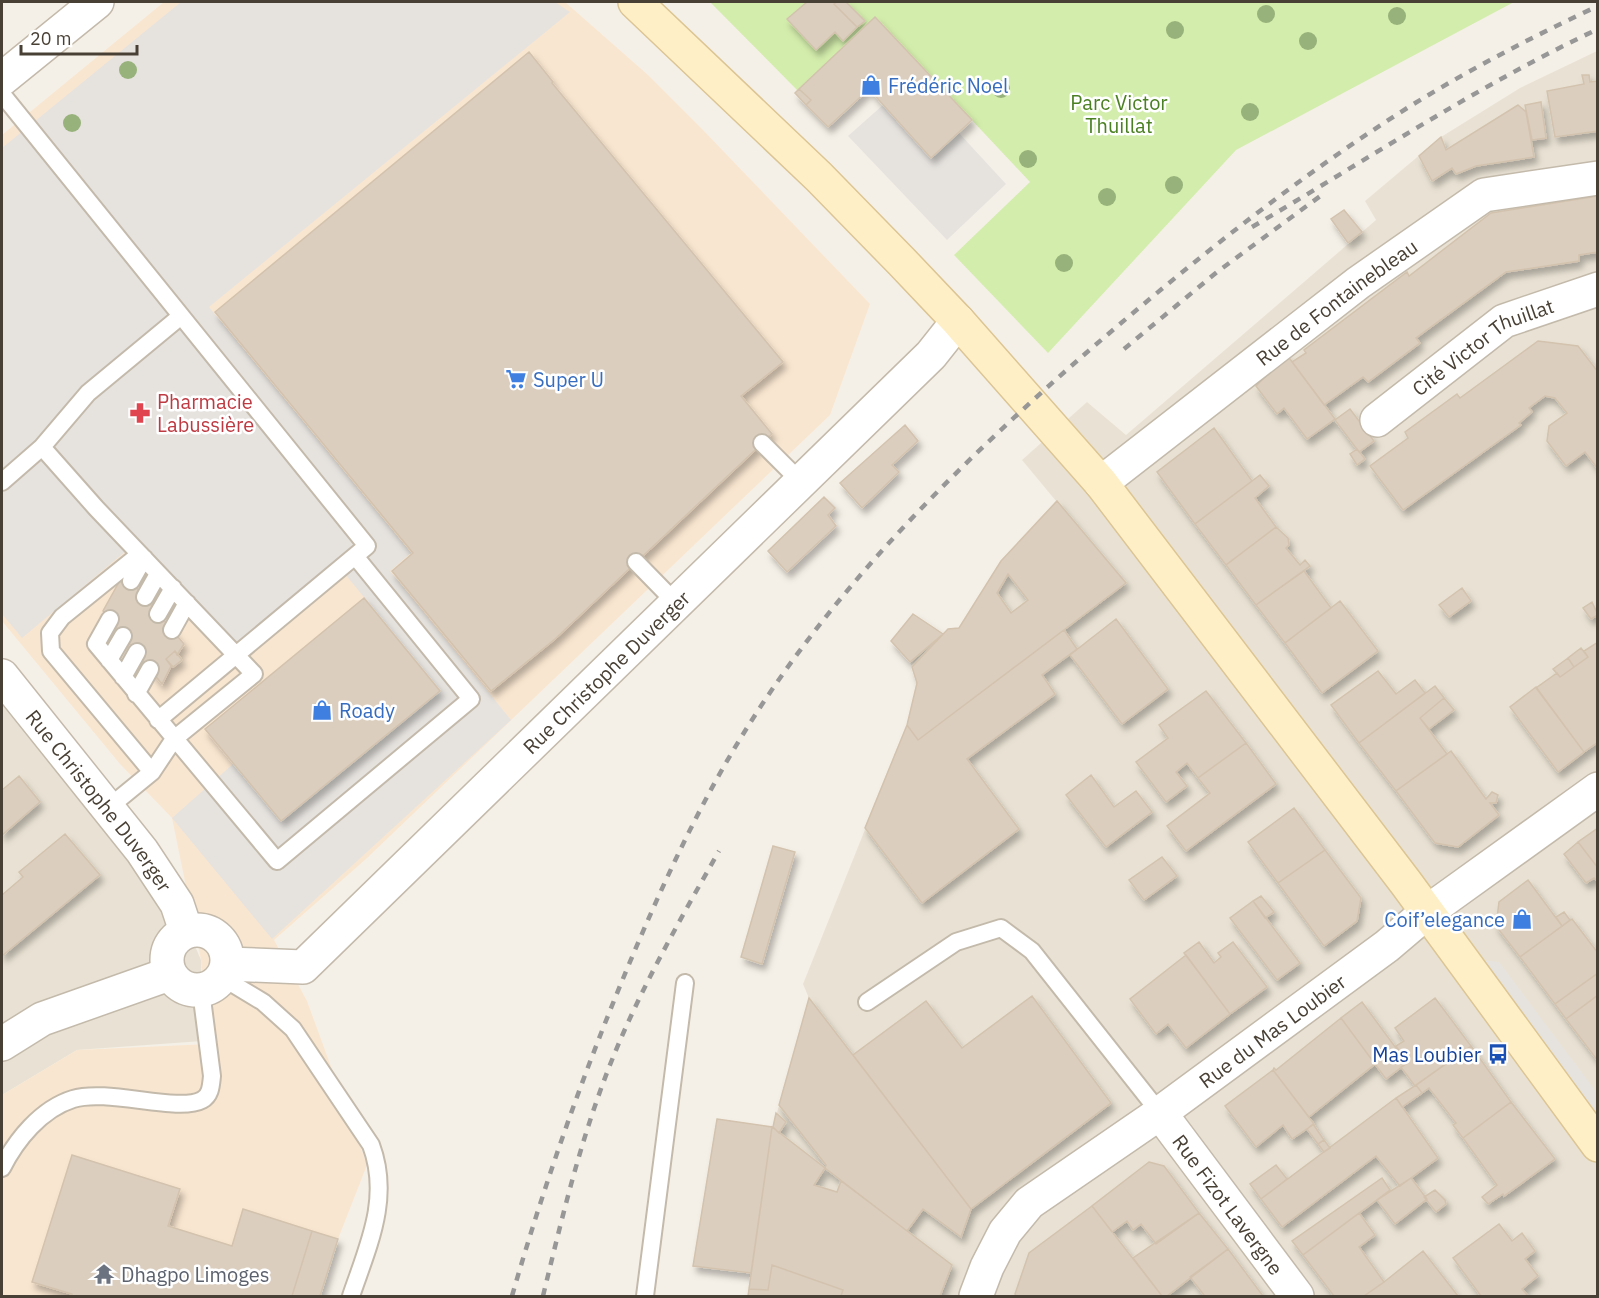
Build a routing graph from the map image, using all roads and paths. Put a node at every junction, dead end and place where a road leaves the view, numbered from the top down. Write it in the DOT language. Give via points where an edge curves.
graph roads {
  1 [pos="97,2"];
  2 [pos="635,2"];
  3 [pos="2,79"];
  4 [pos="2,94"];
  5 [pos="1598,178"];
  6 [pos="1598,289"];
  7 [pos="181,316"];
  8 [pos="958,321"];
  9 [pos="1377,420"];
  10 [pos="762,443"];
  11 [pos="42,447"];
  12 [pos="2,482"];
  13 [pos="801,482"];
  14 [pos="1101,483"];
  15 [pos="142,556"];
  16 [pos="355,556"];
  17 [pos="636,562"];
  18 [pos="158,574"];
  19 [pos="131,581"];
  20 [pos="173,588"];
  21 [pos="145,597"];
  22 [pos="187,603"];
  23 [pos="676,603"];
  24 [pos="158,614"];
  25 [pos="110,619"];
  26 [pos="172,630"];
  27 [pos="123,636"];
  28 [pos="137,652"];
  29 [pos="235,654"];
  30 [pos="110,660"];
  31 [pos="150,669"];
  32 [pos="2,676"];
  33 [pos="123,677"];
  34 [pos="136,694"];
  35 [pos="158,720"];
  36 [pos="174,740"];
  37 [pos="152,772"];
  38 [pos="1598,789"];
  39 [pos="108,808"];
  40 [pos="1427,912"];
  41 [pos="186,932"];
  42 [pos="169,974"];
  43 [pos="217,978"];
  44 [pos="686,983"];
  45 [pos="867,1002"];
  46 [pos="2,1044"];
  47 [pos="1160,1113"];
  48 [pos="1598,1145"];
  49 [pos="2,1168"];
  50 [pos="351,1296"];
  51 [pos="645,1296"];
  52 [pos="976,1296"];
  53 [pos="1297,1296"];
  1 -- 3 [label="street"];
  2 -- 8 [label="street" via="819,177"];
  4 -- 7 [label="lane"];
  5 -- 14 [label="street, Rue de Fontainebleau" via="1484,195 1358,283"];
  6 -- 9 [label="street, Cité Victor Thuillat" via="1504,321"];
  7 -- 11 [label="lane" via="88,393"];
  7 -- 16 [label="lane" via="367,546"];
  8 -- 13 [label="street, Rue Christophe Duverger" via="931,355"];
  8 -- 14 [label="street"];
  10 -- 13 [label="lane"];
  11 -- 12 [label="lane"];
  11 -- 15 [label="lane"];
  13 -- 23 [label="street, Rue Christophe Duverger"];
  14 -- 40 [label="street"];
  15 -- 18 [label="lane"];
  15 -- 19 [label="lane"];
  15 -- 37 [label="lane" via="62,617 50,633 51,651"];
  16 -- 29 [label="lane"];
  16 -- 36 [label="lane" via="471,699 277,861"];
  17 -- 23 [label="lane"];
  18 -- 20 [label="lane"];
  18 -- 21 [label="lane"];
  20 -- 22 [label="lane"];
  20 -- 24 [label="lane"];
  22 -- 26 [label="lane"];
  22 -- 29 [label="lane"];
  23 -- 43 [label="street, Rue Christophe Duverger" via="303,968"];
  25 -- 30 [label="lane" via="96,644"];
  27 -- 30 [label="lane"];
  28 -- 33 [label="lane"];
  29 -- 35 [label="lane"];
  29 -- 36 [label="lane" via="254,674"];
  30 -- 33 [label="lane"];
  31 -- 34 [label="lane"];
  32 -- 39 [label="street, Rue Christophe Duverger"];
  33 -- 34 [label="lane"];
  34 -- 35 [label="lane"];
  35 -- 36 [label="lane"];
  36 -- 37 [label="lane"];
  37 -- 39 [label="lane"];
  38 -- 40 [label="street, Rue du Mas Loubier"];
  39 -- 41 [label="street, Rue Christophe Duverger" via="142,850 177,904"];
  40 -- 47 [label="street, Rue du Mas Loubier" via="1387,946"];
  40 -- 48 [label="street"];
  41 -- 42 [label="street" via="168,949"];
  41 -- 43 [label="street" via="198,930 220,940 227,951"];
  42 -- 43 [label="street" via="189,990"];
  42 -- 46 [label="street" via="42,1020"];
  43 -- 49 [label="lane" via="211,1090 202,1100 187,1104 99,1095 73,1099 48,1112 25,1133"];
  43 -- 50 [label="lane" via="263,1002 293,1029 371,1145 378,1165 380,1193 376,1222"];
  44 -- 51 [label="lane"];
  45 -- 47 [label="lane" via="956,942 1001,928 1032,951"];
  47 -- 52 [label="street, Rue du Mas Loubier" via="1029,1203 1005,1232"];
  47 -- 53 [label="street, Rue Fizot Lavergne"];
}
